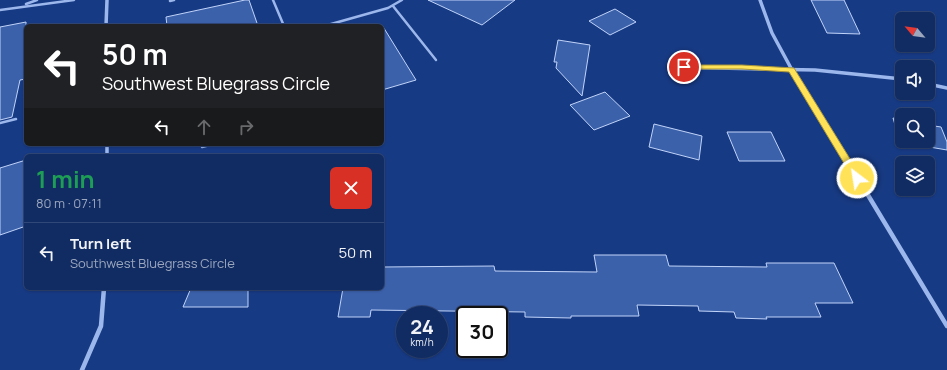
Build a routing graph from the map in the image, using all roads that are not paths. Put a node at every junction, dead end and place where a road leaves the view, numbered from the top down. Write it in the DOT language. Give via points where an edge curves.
graph roads {
  1 [pos="37,0"];
  2 [pos="74,0"];
  3 [pos="107,0"];
  4 [pos="174,0"];
  5 [pos="273,0"];
  6 [pos="402,0"];
  7 [pos="760,0"];
  8 [pos="170,1"];
  9 [pos="22,6"];
  10 [pos="393,6"];
  11 [pos="0,10"];
  12 [pos="106,24"];
  13 [pos="283,24"];
  14 [pos="331,24"];
  15 [pos="436,60"];
  16 [pos="669,67"];
  17 [pos="792,70"];
  18 [pos="895,79"];
  19 [pos="935,85"];
  20 [pos="947,88"];
  21 [pos="16,119"];
  22 [pos="0,123"];
  23 [pos="206,146"];
  24 [pos="202,147"];
  25 [pos="104,290"];
  26 [pos="947,326"];
  27 [pos="82,370"];
  1 -- 9 [label="lane"];
  2 -- 9 [label="lane"];
  3 -- 12 [label="street"];
  4 -- 8 [label="lane"];
  5 -- 13 [label="lane"];
  6 -- 10 [label="lane"];
  7 -- 17 [label="street" via="772,33"];
  9 -- 11 [label="lane"];
  10 -- 14 [label="lane"];
  10 -- 15 [label="lane"];
  16 -- 17 [label="street"];
  17 -- 18 [label="street" via="838,72"];
  17 -- 26 [label="street"];
  19 -- 20 [label="street"];
  21 -- 22 [label="lane"];
  23 -- 24 [label="lane"];
  25 -- 27 [label="street" via="101,326"];
}
